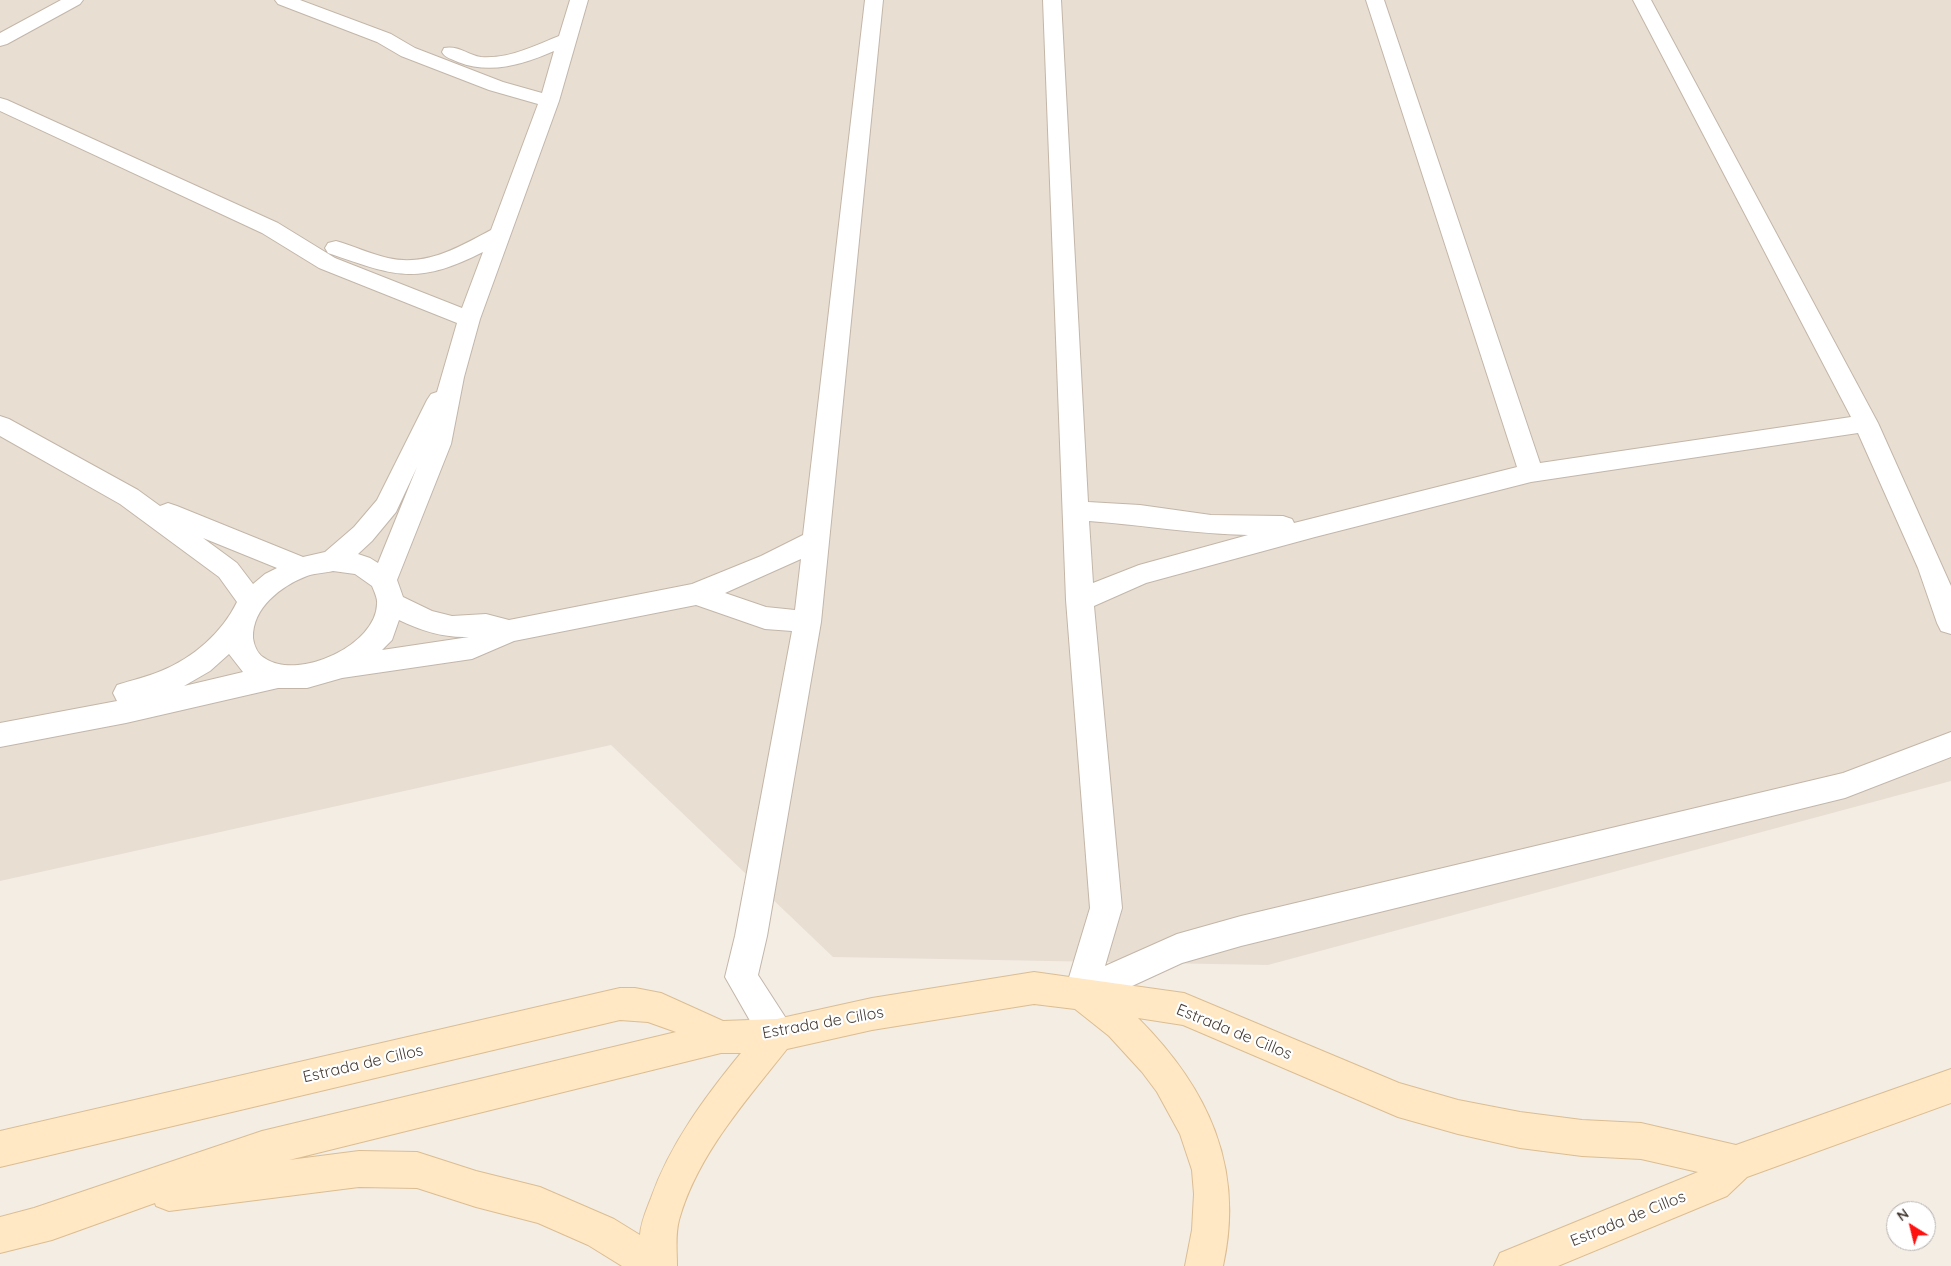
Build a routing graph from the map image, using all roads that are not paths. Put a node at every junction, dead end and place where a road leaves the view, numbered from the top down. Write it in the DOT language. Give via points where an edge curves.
graph roads {
  1 [pos="74,0"];
  2 [pos="284,0"];
  3 [pos="579,0"];
  4 [pos="874,0"];
  5 [pos="1052,0"];
  6 [pos="1375,0"];
  7 [pos="1642,0"];
  8 [pos="384,38"];
  9 [pos="567,39"];
  10 [pos="0,40"];
  11 [pos="549,101"];
  12 [pos="0,104"];
  13 [pos="270,228"];
  14 [pos="500,234"];
  15 [pos="469,319"];
  16 [pos="452,377"];
  17 [pos="1866,423"];
  18 [pos="0,425"];
  19 [pos="1531,473"];
  20 [pos="129,497"];
  21 [pos="1077,511"];
  22 [pos="1315,527"];
  23 [pos="814,540"];
  24 [pos="333,561"];
  25 [pos="302,567"];
  26 [pos="1931,568"];
  27 [pos="1951,590"];
  28 [pos="387,592"];
  29 [pos="696,594"];
  30 [pos="1080,600"];
  31 [pos="245,614"];
  32 [pos="807,622"];
  33 [pos="1951,624"];
  34 [pos="509,631"];
  35 [pos="336,668"];
  36 [pos="278,676"];
  37 [pos="0,731"];
  38 [pos="0,735"];
  39 [pos="1951,744"];
  40 [pos="1080,994"];
  41 [pos="778,1034"];
  42 [pos="721,1037"];
  43 [pos="1951,1086"];
  44 [pos="0,1149"];
  45 [pos="1736,1163"];
  46 [pos="35,1226"];
  47 [pos="0,1235"];
  48 [pos="657,1266"];
  49 [pos="1204,1266"];
  50 [pos="1514,1266"];
  1 -- 10 [label="street"];
  2 -- 8 [label="street"];
  3 -- 9 [label="street"];
  4 -- 23 [label="street"];
  5 -- 21 [label="street"];
  6 -- 19 [label="street"];
  7 -- 17 [label="street"];
  8 -- 9 [label="street" via="422,42 476,62 496,62 531,54"];
  8 -- 11 [label="street" via="443,66"];
  9 -- 11 [label="street"];
  11 -- 14 [label="street"];
  12 -- 13 [label="street"];
  13 -- 14 [label="street" via="392,267 414,268 460,256"];
  13 -- 15 [label="street" via="327,263"];
  14 -- 15 [label="street"];
  15 -- 16 [label="street"];
  16 -- 24 [label="street" via="387,505 363,534"];
  16 -- 28 [label="street" via="439,444"];
  17 -- 19 [label="street"];
  17 -- 26 [label="street"];
  18 -- 20 [label="street"];
  19 -- 22 [label="street"];
  20 -- 25 [label="street"];
  20 -- 31 [label="street" via="228,570"];
  21 -- 22 [label="street" via="1140,515 1211,525"];
  21 -- 30 [label="street"];
  22 -- 30 [label="street" via="1139,575"];
  23 -- 29 [label="street" via="770,563"];
  23 -- 32 [label="street"];
  24 -- 25 [label="street"];
  24 -- 28 [label="street" via="360,565"];
  25 -- 31 [label="street" via="274,581"];
  26 -- 27 [label="street"];
  26 -- 33 [label="street"];
  28 -- 34 [label="street" via="426,621 452,627 486,625"];
  28 -- 35 [label="street" via="382,632 362,652"];
  29 -- 32 [label="street" via="765,618"];
  29 -- 34 [label="street"];
  30 -- 40 [label="street" via="1106,908"];
  31 -- 36 [label="street" via="240,649 255,667"];
  31 -- 37 [label="street" via="208,657 163,683"];
  32 -- 41 [label="street" via="741,977"];
  34 -- 35 [label="street" via="472,648"];
  35 -- 36 [label="street" via="307,676"];
  36 -- 38 [label="street" via="126,711"];
  39 -- 40 [label="street" via="1844,785 1177,949"];
  40 -- 41 [label="main road, Estrada de Cillos" via="1034,988 872,1014"];
  40 -- 45 [label="main road, Estrada de Cillos" via="1184,1009 1398,1100 1458,1117 1520,1130 1641,1141"];
  40 -- 49 [label="main road" via="1121,1025 1166,1075 1188,1110 1204,1149 1212,1192 1211,1236"];
  41 -- 42 [label="main road, Estrada de Cillos"];
  41 -- 48 [label="main road" via="693,1147 660,1222"];
  42 -- 44 [label="main road, Estrada de Cillos" via="658,1007 640,1003 620,1004"];
  42 -- 46 [label="main road, Estrada de Cillos" via="262,1149"];
  43 -- 45 [label="main road, Estrada de Cillos"];
  45 -- 50 [label="main road, Estrada de Cillos" via="1714,1183"];
  46 -- 47 [label="main road, Estrada de Cillos"];
  46 -- 48 [label="main road, Estrada de Cillos" via="167,1193 359,1169 417,1170 540,1205 601,1232"];
}
